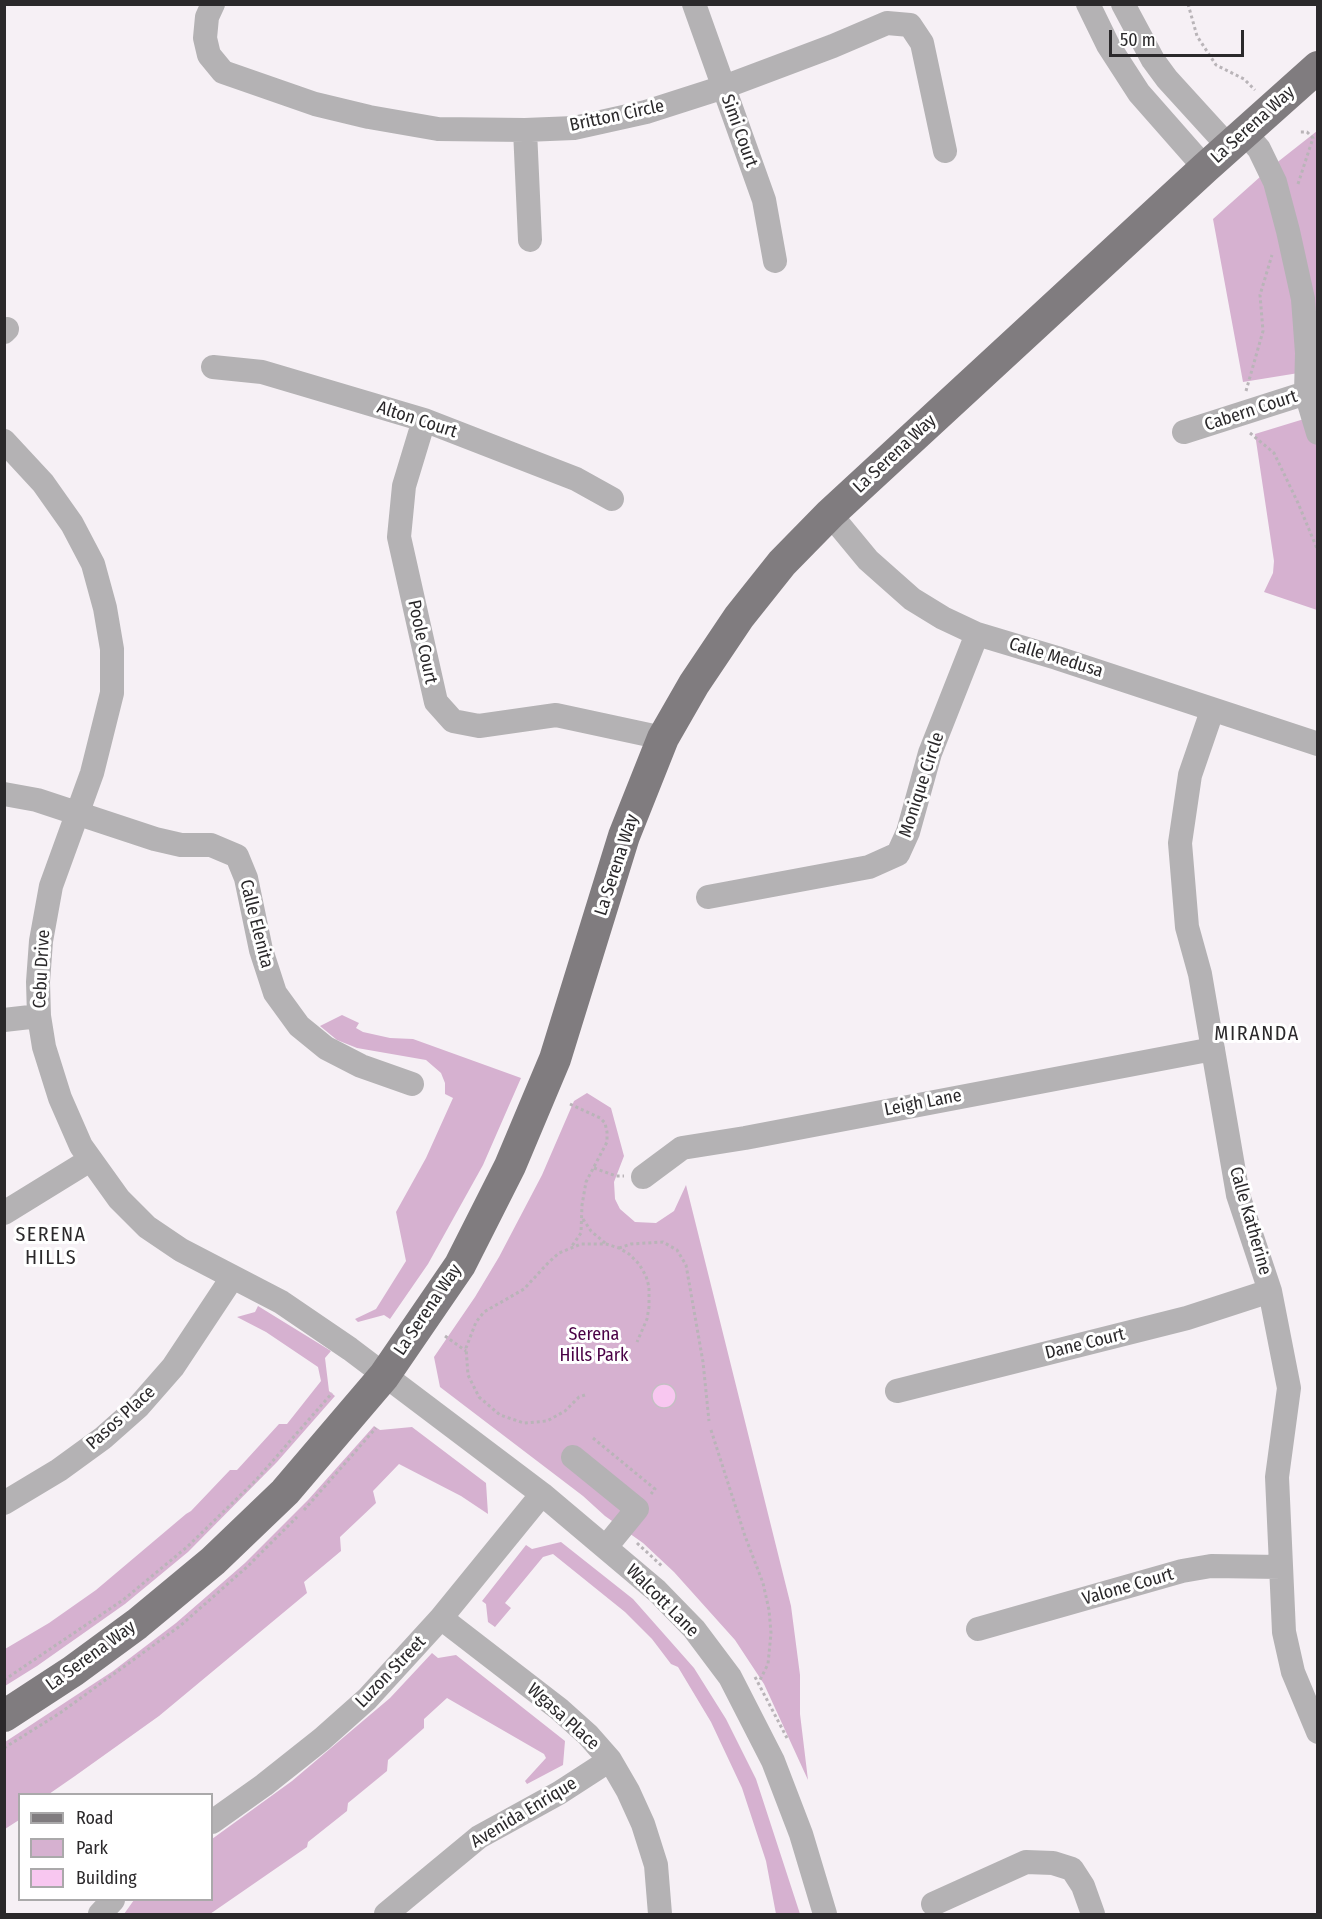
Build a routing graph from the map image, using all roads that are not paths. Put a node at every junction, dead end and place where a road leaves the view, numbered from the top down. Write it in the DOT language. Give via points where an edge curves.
graph roads {
  1 [pos="213,4"];
  2 [pos="694,4"];
  3 [pos="1088,4"];
  4 [pos="1123,4"];
  5 [pos="1317,67"];
  6 [pos="724,87"];
  7 [pos="525,130"];
  8 [pos="1237,140"];
  9 [pos="945,151"];
  10 [pos="1205,168"];
  11 [pos="530,240"];
  12 [pos="775,261"];
  13 [pos="213,367"];
  14 [pos="1312,393"];
  15 [pos="424,420"];
  16 [pos="1184,432"];
  17 [pos="1317,433"];
  18 [pos="4,441"];
  19 [pos="612,500"];
  20 [pos="830,514"];
  21 [pos="977,634"];
  22 [pos="1212,711"];
  23 [pos="663,738"];
  24 [pos="1317,744"];
  25 [pos="4,794"];
  26 [pos="78,813"];
  27 [pos="708,897"];
  28 [pos="39,1016"];
  29 [pos="4,1020"];
  30 [pos="1213,1049"];
  31 [pos="412,1084"];
  32 [pos="90,1160"];
  33 [pos="643,1177"];
  34 [pos="4,1213"];
  35 [pos="232,1278"];
  36 [pos="1270,1291"];
  37 [pos="384,1376"];
  38 [pos="897,1391"];
  39 [pos="573,1456"];
  40 [pos="542,1494"];
  41 [pos="4,1503"];
  42 [pos="606,1547"];
  43 [pos="1281,1567"];
  44 [pos="441,1618"];
  45 [pos="978,1629"];
  46 [pos="4,1716"];
  47 [pos="1317,1732"];
  48 [pos="610,1760"];
  49 [pos="213,1821"];
  50 [pos="111,1901"];
  51 [pos="933,1904"];
  52 [pos="100,1914"];
  53 [pos="386,1914"];
  54 [pos="660,1914"];
  55 [pos="825,1914"];
  56 [pos="1094,1914"];
  1 -- 7 [label="street, Britton Circle" via="207,16 208,55 223,72 241,80 369,117 438,129"];
  2 -- 6 [label="street, Simi Court"];
  3 -- 10 [label="street" via="1108,45 1139,93"];
  4 -- 8 [label="street" via="1167,80"];
  5 -- 8 [label="main road, La Serena Way"];
  6 -- 7 [label="street, Britton Circle" via="646,112 574,128"];
  6 -- 9 [label="street, Britton Circle" via="887,23 910,25 922,43"];
  6 -- 12 [label="street, Simi Court" via="764,200"];
  7 -- 11 [label="street"];
  8 -- 10 [label="main road, La Serena Way"];
  8 -- 14 [label="street" via="1259,149 1275,182 1304,299"];
  10 -- 20 [label="main road, La Serena Way"];
  13 -- 15 [label="street, Alton Court" via="262,372"];
  14 -- 16 [label="street, Cabern Court"];
  14 -- 17 [label="street"];
  15 -- 19 [label="street, Alton Court" via="576,478"];
  15 -- 23 [label="street, Poole Court" via="404,486 399,537 435,702 453,721 479,726 556,715"];
  18 -- 26 [label="street, Cebu Drive" via="43,483 72,524 93,564 105,608 112,649 112,693"];
  20 -- 21 [label="street, Calle Medusa" via="868,560 912,599"];
  20 -- 23 [label="main road, La Serena Way" via="782,563 740,617"];
  21 -- 22 [label="street, Calle Medusa"];
  21 -- 27 [label="street, Monique Circle" via="930,753 898,854 869,867"];
  22 -- 24 [label="street, Calle Medusa"];
  22 -- 30 [label="street, Calle Katherine" via="1190,775 1180,843 1187,927"];
  23 -- 37 [label="main road, La Serena Way" via="624,836 555,1059 510,1166 460,1265"];
  25 -- 26 [label="street, Calle Elenita"];
  26 -- 28 [label="street, Cebu Drive" via="51,886 41,941"];
  26 -- 31 [label="street, Calle Elenita" via="155,839 181,845 211,844 237,856 275,993 299,1026 326,1048 361,1066"];
  28 -- 29 [label="street"];
  28 -- 32 [label="street, Cebu Drive" via="60,1098"];
  30 -- 33 [label="street, Leigh Lane" via="682,1148"];
  30 -- 36 [label="street, Calle Katherine" via="1238,1195"];
  32 -- 34 [label="street"];
  32 -- 35 [label="street, Cebu Drive" via="119,1199 147,1227"];
  35 -- 37 [label="street, Cebu Drive" via="281,1302"];
  35 -- 41 [label="street, Pasos Place" via="173,1367 138,1407 67,1463"];
  36 -- 38 [label="street, Dane Court" via="1187,1318"];
  36 -- 43 [label="street, Calle Katherine" via="1289,1388 1276,1477"];
  37 -- 40 [label="street, Walcott Lane"];
  37 -- 46 [label="main road, La Serena Way" via="285,1492 213,1561 128,1631"];
  39 -- 42 [label="street" via="637,1509"];
  40 -- 42 [label="street, Walcott Lane"];
  40 -- 44 [label="street, Luzon Street"];
  42 -- 55 [label="street, Walcott Lane" via="694,1629 730,1677 773,1761 801,1834"];
  43 -- 45 [label="street, Valone Court" via="1211,1566 1182,1571"];
  43 -- 47 [label="street, Calle Katherine" via="1284,1632 1293,1672"];
  44 -- 48 [label="street, Wgasa Place" via="559,1709"];
  44 -- 49 [label="street, Luzon Street" via="367,1699 322,1739"];
  48 -- 53 [label="street, Avenida Enrique" via="479,1837"];
  48 -- 54 [label="street, Wgasa Place" via="643,1824 656,1865"];
  50 -- 52 [label="street"];
  51 -- 56 [label="street" via="1026,1862 1053,1863 1072,1869"];
}
